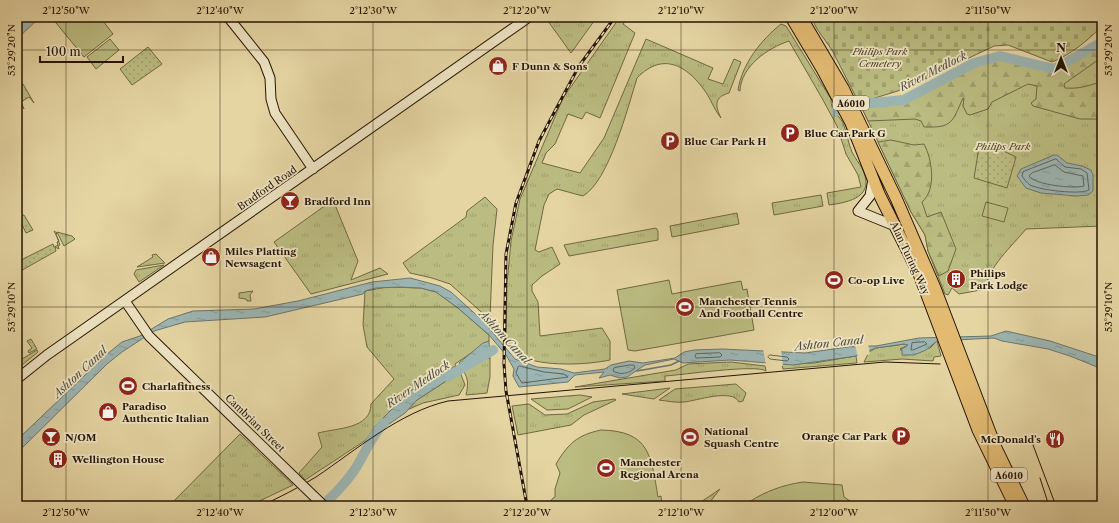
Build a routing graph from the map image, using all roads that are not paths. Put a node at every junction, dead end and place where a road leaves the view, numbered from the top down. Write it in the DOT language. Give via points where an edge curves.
graph roads {
  1 [pos="228,17"];
  2 [pos="529,17"];
  3 [pos="791,17"];
  4 [pos="801,17"];
  5 [pos="313,169"];
  6 [pos="873,179"];
  7 [pos="896,198"];
  8 [pos="884,203"];
  9 [pos="895,226"];
  10 [pos="125,301"];
  11 [pos="944,325"];
  12 [pos="17,379"];
  13 [pos="983,428"];
  14 [pos="324,506"];
  15 [pos="1015,506"];
  16 [pos="1024,506"];
  1 -- 5 [label="street" via="266,66 275,113"];
  2 -- 5 [label="street, Bradford Road"];
  3 -- 6 [label="highway, Alan Turing Way / A6010" via="835,92"];
  4 -- 7 [label="highway, Alan Turing Way / A6010" via="843,88"];
  5 -- 10 [label="street, Bradford Road"];
  6 -- 8 [label="highway, Alan Turing Way / A6010"];
  6 -- 9 [label="street" via="871,192 858,211"];
  7 -- 8 [label="highway"];
  7 -- 11 [label="highway, Alan Turing Way / A6010"];
  8 -- 9 [label="highway, Alan Turing Way / A6010"];
  9 -- 11 [label="highway, Alan Turing Way / A6010"];
  10 -- 12 [label="street, Bradford Road"];
  10 -- 14 [label="street, Cambrian Street, bridge" via="149,336"];
  11 -- 13 [label="highway, Alan Turing Way / A6010"];
  13 -- 15 [label="highway, Alan Turing Way / A6010"];
  13 -- 16 [label="highway, Alan Turing Way / A6010"];
}
